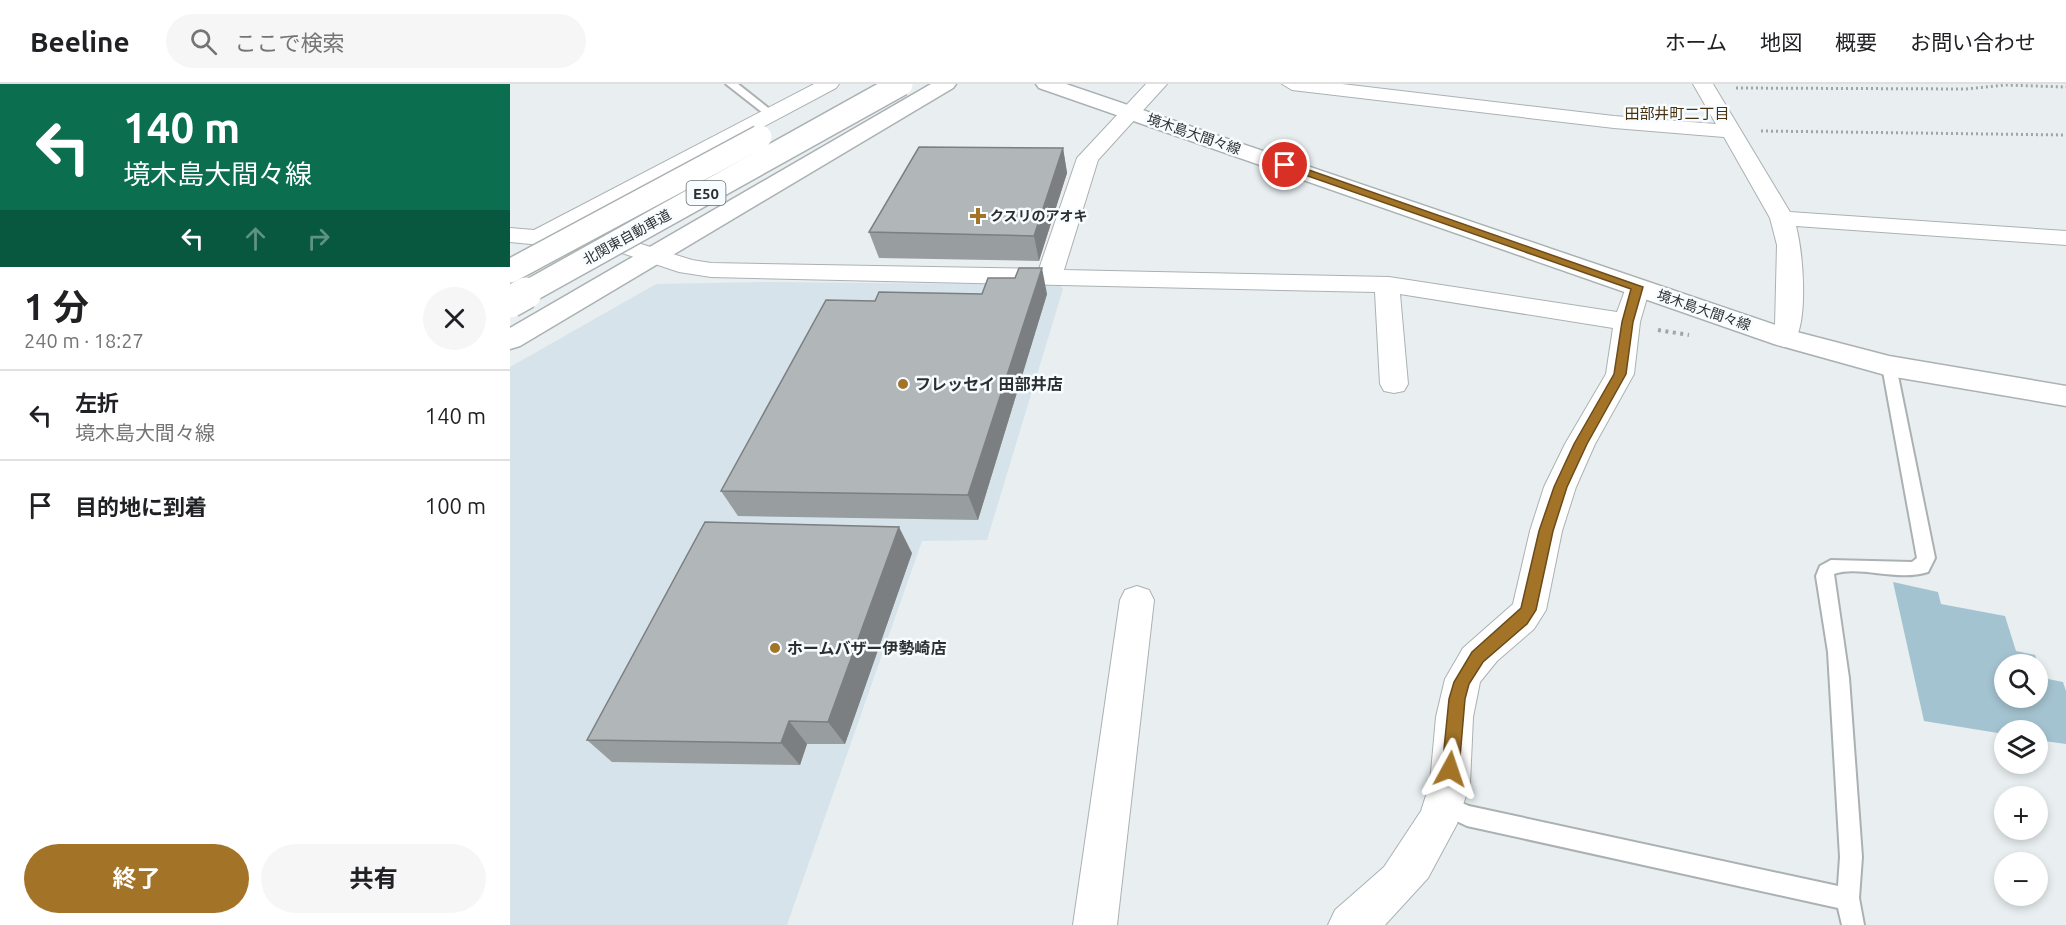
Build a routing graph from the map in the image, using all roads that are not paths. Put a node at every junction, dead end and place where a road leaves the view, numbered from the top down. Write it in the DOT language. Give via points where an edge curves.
graph roads {
  1 [pos="731,84"];
  2 [pos="829,84"];
  3 [pos="858,84"];
  4 [pos="901,84"];
  5 [pos="946,84"];
  6 [pos="1046,84"];
  7 [pos="1157,84"];
  8 [pos="1292,84"];
  9 [pos="1703,84"];
  10 [pos="1131,112"];
  11 [pos="771,114"];
  12 [pos="1729,131"];
  13 [pos="1782,218"];
  14 [pos="510,235"];
  15 [pos="537,238"];
  16 [pos="2066,238"];
  17 [pos="510,252"];
  18 [pos="657,254"];
  19 [pos="510,271"];
  20 [pos="1049,277"];
  21 [pos="1389,285"];
  22 [pos="1637,287"];
  23 [pos="510,302"];
  24 [pos="1627,322"];
  25 [pos="1784,338"];
  26 [pos="510,340"];
  27 [pos="1889,366"];
  28 [pos="1394,384"];
  29 [pos="2066,396"];
  30 [pos="1137,600"];
  31 [pos="1444,805"];
  32 [pos="1848,899"];
  33 [pos="1095,925"];
  34 [pos="1350,925"];
  35 [pos="1853,925"];
  1 -- 11 [label="lane"];
  2 -- 11 [label="street"];
  3 -- 19 [label="main road, 北関東自動車道 / E50, bridge"];
  4 -- 23 [label="main road, 北関東自動車道 / E50, bridge"];
  5 -- 18 [label="main road"];
  6 -- 10 [label="main road, 境木島大間々線"];
  7 -- 10 [label="street"];
  8 -- 12 [label="street" via="1614,122"];
  9 -- 12 [label="street"];
  10 -- 20 [label="street" via="1088,158"];
  10 -- 22 [label="main road, 境木島大間々線"];
  11 -- 15 [label="street"];
  12 -- 13 [label="street"];
  13 -- 16 [label="street"];
  13 -- 25 [label="street" via="1789,245 1788,326"];
  14 -- 15 [label="street"];
  15 -- 17 [label="street"];
  15 -- 18 [label="street" via="625,246"];
  18 -- 20 [label="street" via="688,267 711,270"];
  18 -- 26 [label="main road"];
  20 -- 21 [label="street"];
  21 -- 24 [label="street"];
  21 -- 28 [label="street"];
  22 -- 24 [label="street"];
  22 -- 25 [label="main road, 境木島大間々線"];
  24 -- 31 [label="street" via="1620,374 1560,487 1528,610 1478,657 1462,682"];
  25 -- 27 [label="main road, 境木島大間々線"];
  27 -- 29 [label="main road, 境木島大間々線"];
  27 -- 32 [label="lane" via="1926,558 1922,567 1914,571 1846,564 1826,571 1840,690 1851,861"];
  30 -- 33 [label="street"];
  31 -- 32 [label="lane" via="1467,816"];
  31 -- 34 [label="street" via="1417,857 1390,894"];
  32 -- 35 [label="lane"];
}
